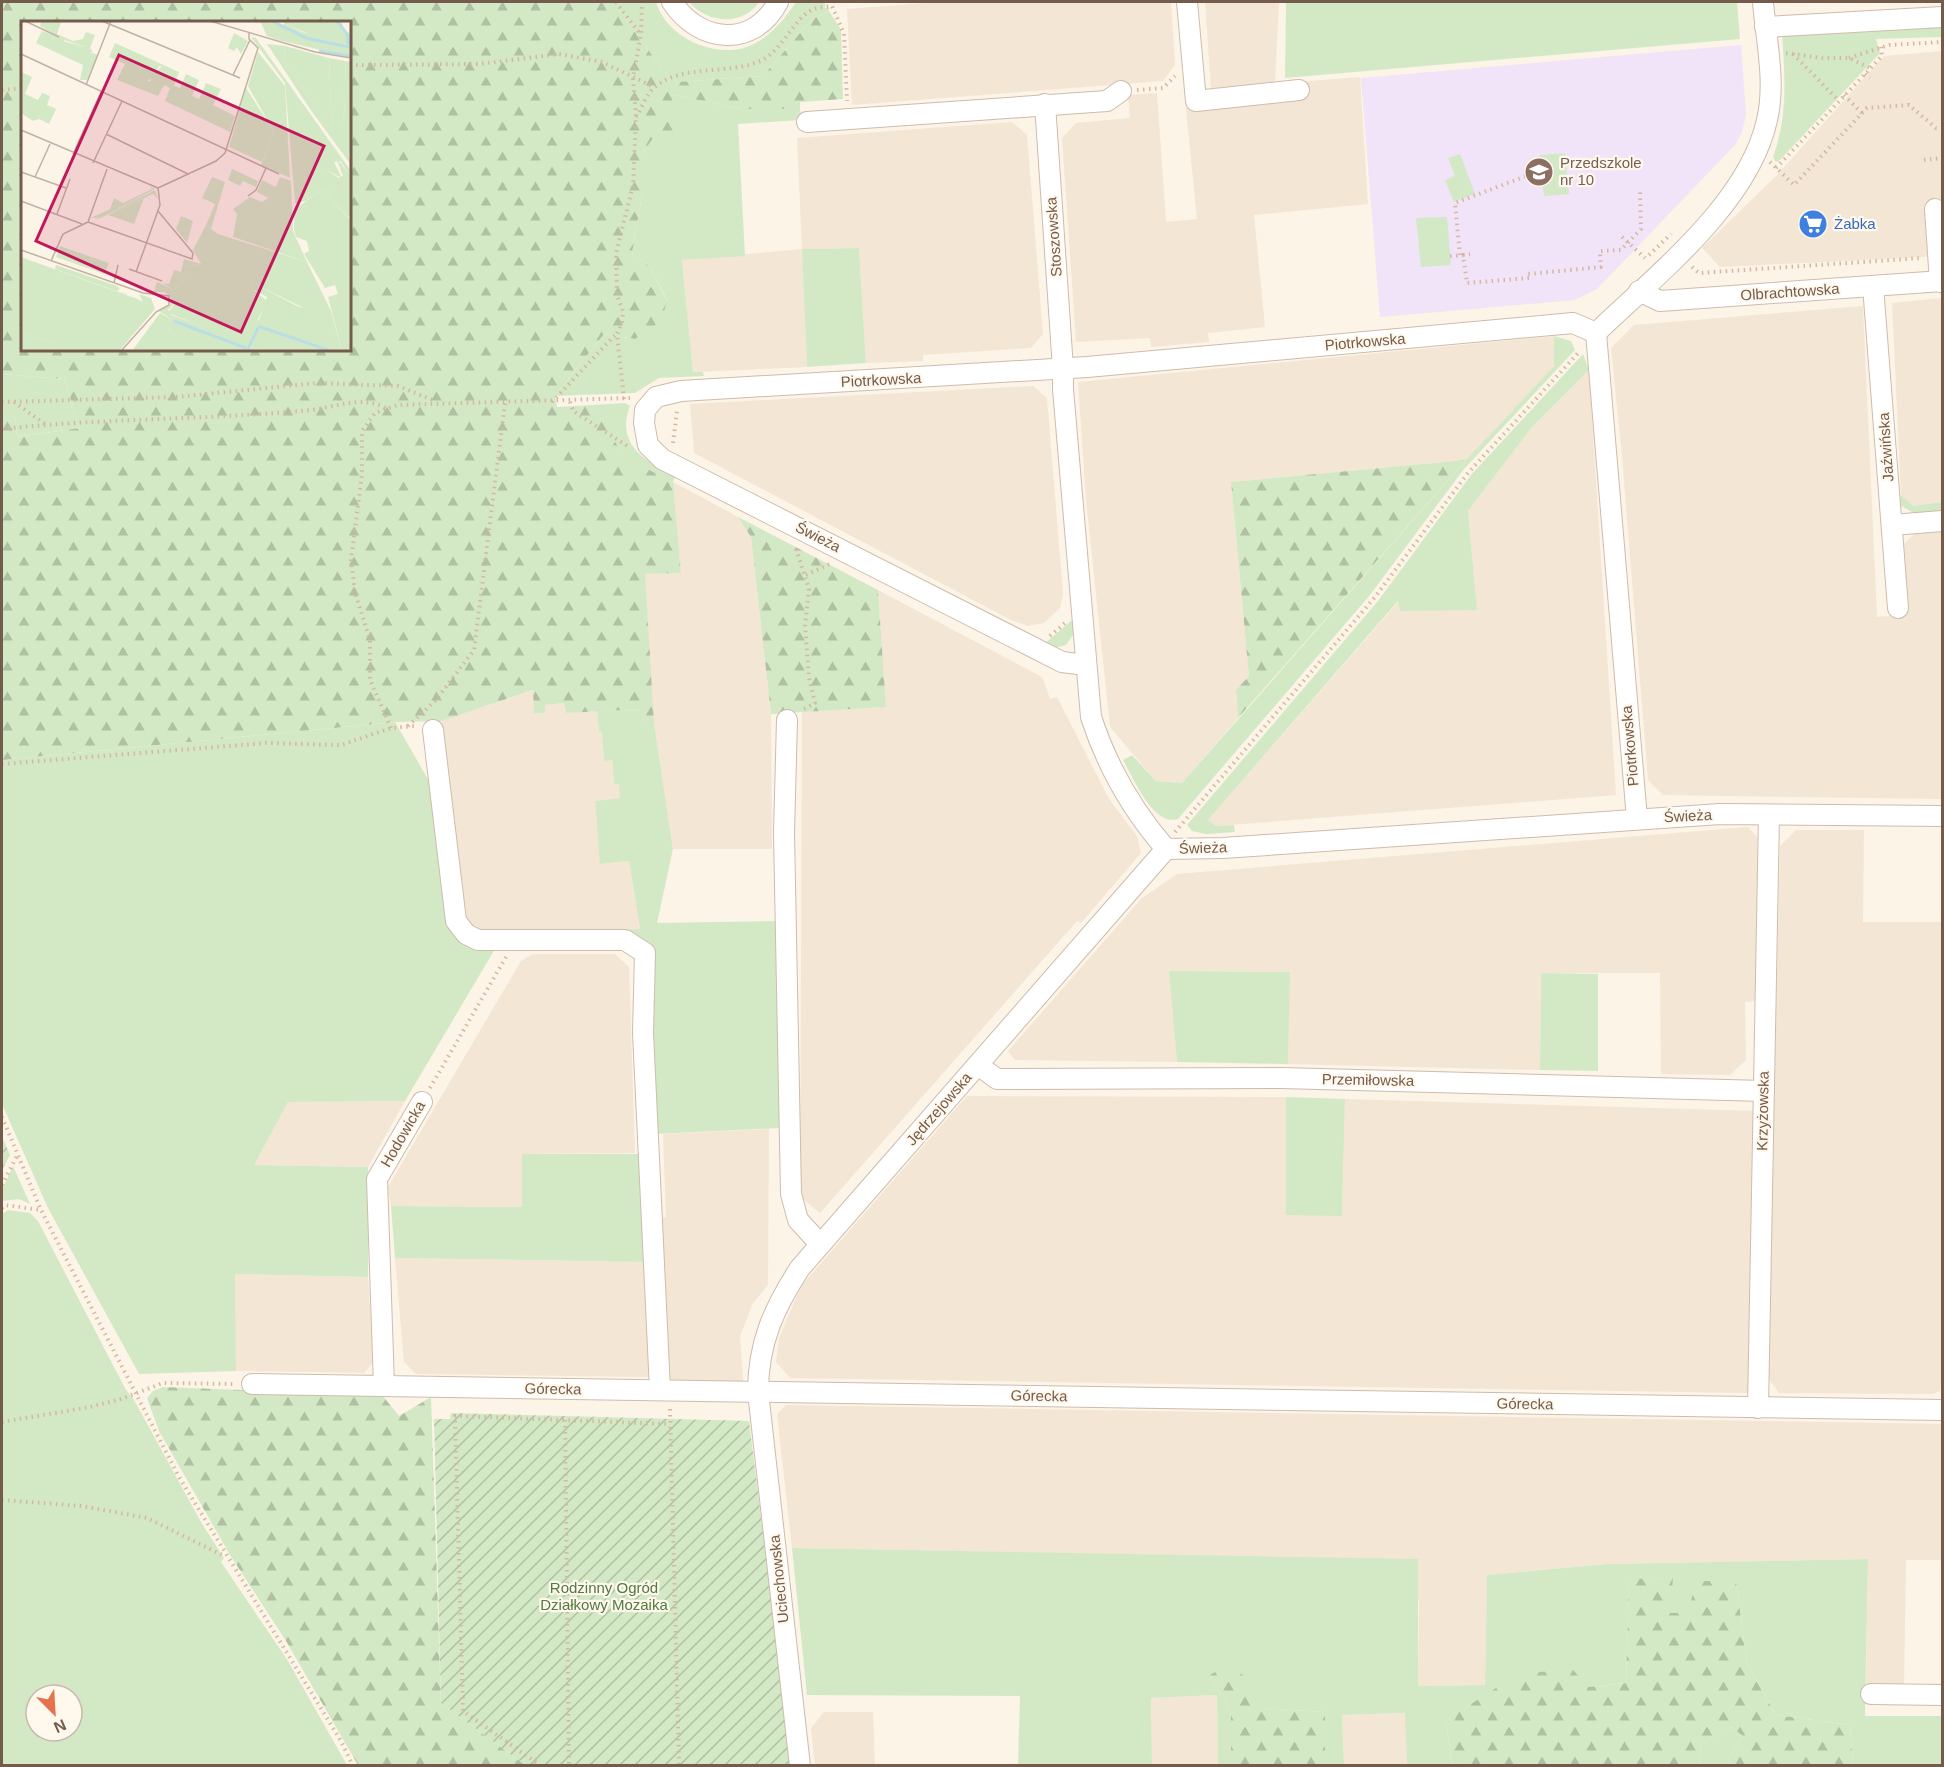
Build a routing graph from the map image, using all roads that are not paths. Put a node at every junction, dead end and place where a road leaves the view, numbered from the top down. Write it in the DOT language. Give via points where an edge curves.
graph roads {
  1 [pos="672,2"];
  2 [pos="1187,2"];
  3 [pos="1763,2"];
  4 [pos="778,5"];
  5 [pos="1942,17"];
  6 [pos="1765,27"];
  7 [pos="1299,90"];
  8 [pos="1114,96"];
  9 [pos="1045,104"];
  10 [pos="807,122"];
  11 [pos="1935,209"];
  12 [pos="1941,282"];
  13 [pos="1873,286"];
  14 [pos="1639,291"];
  15 [pos="1596,333"];
  16 [pos="1064,369"];
  17 [pos="648,445"];
  18 [pos="1942,521"];
  19 [pos="1892,525"];
  20 [pos="1898,608"];
  21 [pos="1086,665"];
  22 [pos="787,720"];
  23 [pos="433,730"];
  24 [pos="1769,815"];
  25 [pos="1942,816"];
  26 [pos="1637,819"];
  27 [pos="1166,849"];
  28 [pos="978,1065"];
  29 [pos="1764,1091"];
  30 [pos="422,1102"];
  31 [pos="820,1244"];
  32 [pos="252,1384"];
  33 [pos="384,1386"];
  34 [pos="665,1390"];
  35 [pos="758,1392"];
  36 [pos="1758,1408"];
  37 [pos="1942,1410"];
  38 [pos="1871,1694"];
  39 [pos="1942,1695"];
  40 [pos="800,1766"];
  1 -- 4 [label="street" via="682,17 699,29 718,35 739,34 757,26"];
  2 -- 7 [label="street" via="1196,101"];
  3 -- 6 [label="street"];
  5 -- 6 [label="street"];
  6 -- 14 [label="street" via="1770,90 1768,118 1758,151 1740,184 1708,224"];
  8 -- 9 [label="street"];
  9 -- 10 [label="street"];
  9 -- 16 [label="street, Stoszowska"];
  11 -- 12 [label="street"];
  12 -- 13 [label="street, Olbrachtowska"];
  13 -- 14 [label="street, Olbrachtowska" via="1660,302"];
  13 -- 19 [label="street, Jaźwińska"];
  14 -- 15 [label="street"];
  15 -- 16 [label="street, Piotrkowska" via="1573,323"];
  15 -- 26 [label="street, Piotrkowska"];
  16 -- 17 [label="street, Piotrkowska" via="664,394 648,404 644,423"];
  16 -- 21 [label="street, Stoszowska"];
  17 -- 21 [label="street, Świeża" via="667,461 1062,662"];
  18 -- 19 [label="street"];
  19 -- 20 [label="street, Jaźwińska"];
  21 -- 27 [label="street, Świeża" via="1091,717 1101,748 1135,808"];
  22 -- 31 [label="street" via="784,833 791,1194 798,1220"];
  23 -- 34 [label="street" via="456,921 466,934 478,940 625,940 645,953 642,1033"];
  24 -- 25 [label="street, Świeża"];
  24 -- 26 [label="street, Świeża"];
  24 -- 29 [label="street, Krzyżowska"];
  26 -- 27 [label="street, Świeża"];
  27 -- 28 [label="street, Jędrzejowska"];
  28 -- 29 [label="street, Przemiłowska" via="997,1079 1281,1078"];
  28 -- 31 [label="street, Jędrzejowska"];
  29 -- 36 [label="street, Krzyżowska"];
  30 -- 33 [label="street, Hodowicka" via="377,1179"];
  31 -- 35 [label="street, Jędrzejowska" via="780,1299 765,1333 758,1366"];
  32 -- 33 [label="street, Górecka"];
  33 -- 34 [label="street, Górecka"];
  34 -- 35 [label="street, Górecka"];
  35 -- 36 [label="street, Górecka"];
  35 -- 40 [label="street, Uciechowska"];
  36 -- 37 [label="street, Górecka"];
  38 -- 39 [label="street"];
}
